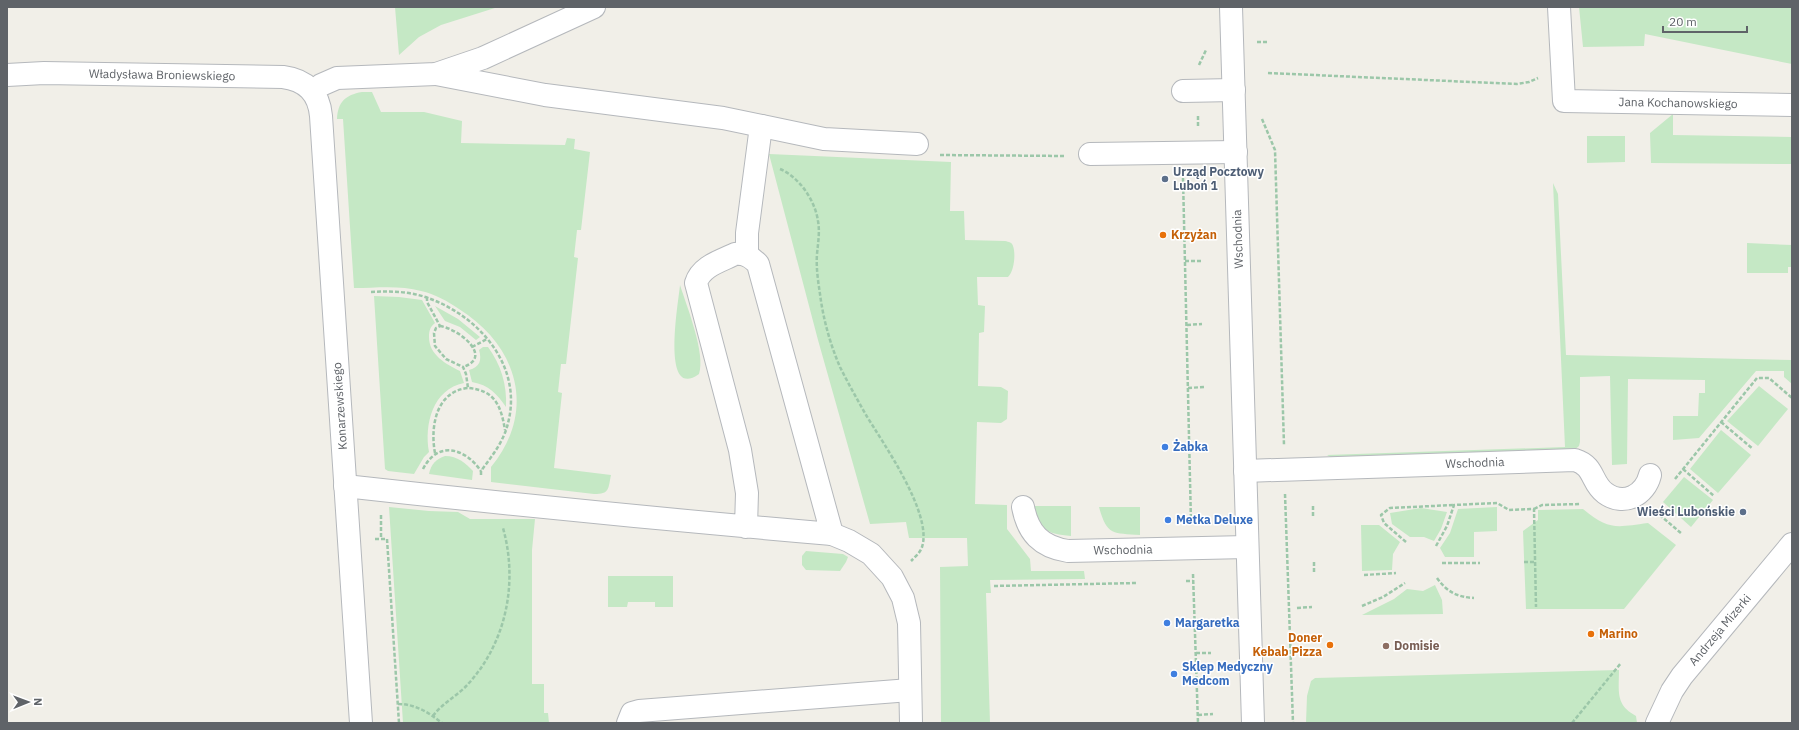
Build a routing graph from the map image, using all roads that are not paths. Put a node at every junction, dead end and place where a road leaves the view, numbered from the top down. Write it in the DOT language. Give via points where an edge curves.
graph roads {
  1 [pos="594,7"];
  2 [pos="1231,7"];
  3 [pos="1559,7"];
  4 [pos="436,74"];
  5 [pos="7,75"];
  6 [pos="1234,90"];
  7 [pos="1184,91"];
  8 [pos="314,92"];
  9 [pos="1792,105"];
  10 [pos="762,126"];
  11 [pos="917,144"];
  12 [pos="1236,152"];
  13 [pos="1080,155"];
  14 [pos="747,255"];
  15 [pos="1245,471"];
  16 [pos="1650,475"];
  17 [pos="345,486"];
  18 [pos="1022,507"];
  19 [pos="746,527"];
  20 [pos="832,534"];
  21 [pos="1792,544"];
  22 [pos="1247,547"];
  23 [pos="910,690"];
  24 [pos="361,723"];
  25 [pos="628,723"];
  26 [pos="911,723"];
  27 [pos="1253,723"];
  28 [pos="1657,723"];
  1 -- 4 [label="street" via="482,58"];
  2 -- 6 [label="street, Wschodnia"];
  3 -- 9 [label="street, Jana Kochanowskiego" via="1564,101"];
  4 -- 8 [label="street" via="337,78 321,85"];
  4 -- 10 [label="street" via="545,95 723,118"];
  5 -- 8 [label="street, Władysława Broniewskiego" via="44,73 283,77 301,81"];
  6 -- 7 [label="street"];
  6 -- 12 [label="street, Wschodnia"];
  8 -- 17 [label="street, Konarzewskiego" via="321,116"];
  10 -- 11 [label="street" via="824,139"];
  10 -- 14 [label="street" via="746,233"];
  12 -- 13 [label="street"];
  12 -- 15 [label="street, Wschodnia"];
  14 -- 19 [label="street" via="735,254 704,270 698,275 696,283 740,450 747,493"];
  14 -- 20 [label="street" via="758,264"];
  15 -- 16 [label="street, Wschodnia" via="1575,460 1589,468 1605,493 1627,500 1644,490"];
  15 -- 22 [label="street, Wschodnia"];
  17 -- 19 [label="street"];
  17 -- 24 [label="street, Konarzewskiego"];
  18 -- 22 [label="street, Wschodnia" via="1031,530 1044,542 1068,551"];
  19 -- 20 [label="street"];
  20 -- 23 [label="street" via="871,554 892,577 903,598 909,623"];
  21 -- 28 [label="street, Andrzeja Mizerki" via="1685,672 1672,691"];
  22 -- 27 [label="street, Wschodnia"];
  23 -- 25 [label="street" via="639,711 632,714"];
  23 -- 26 [label="street"];
}
